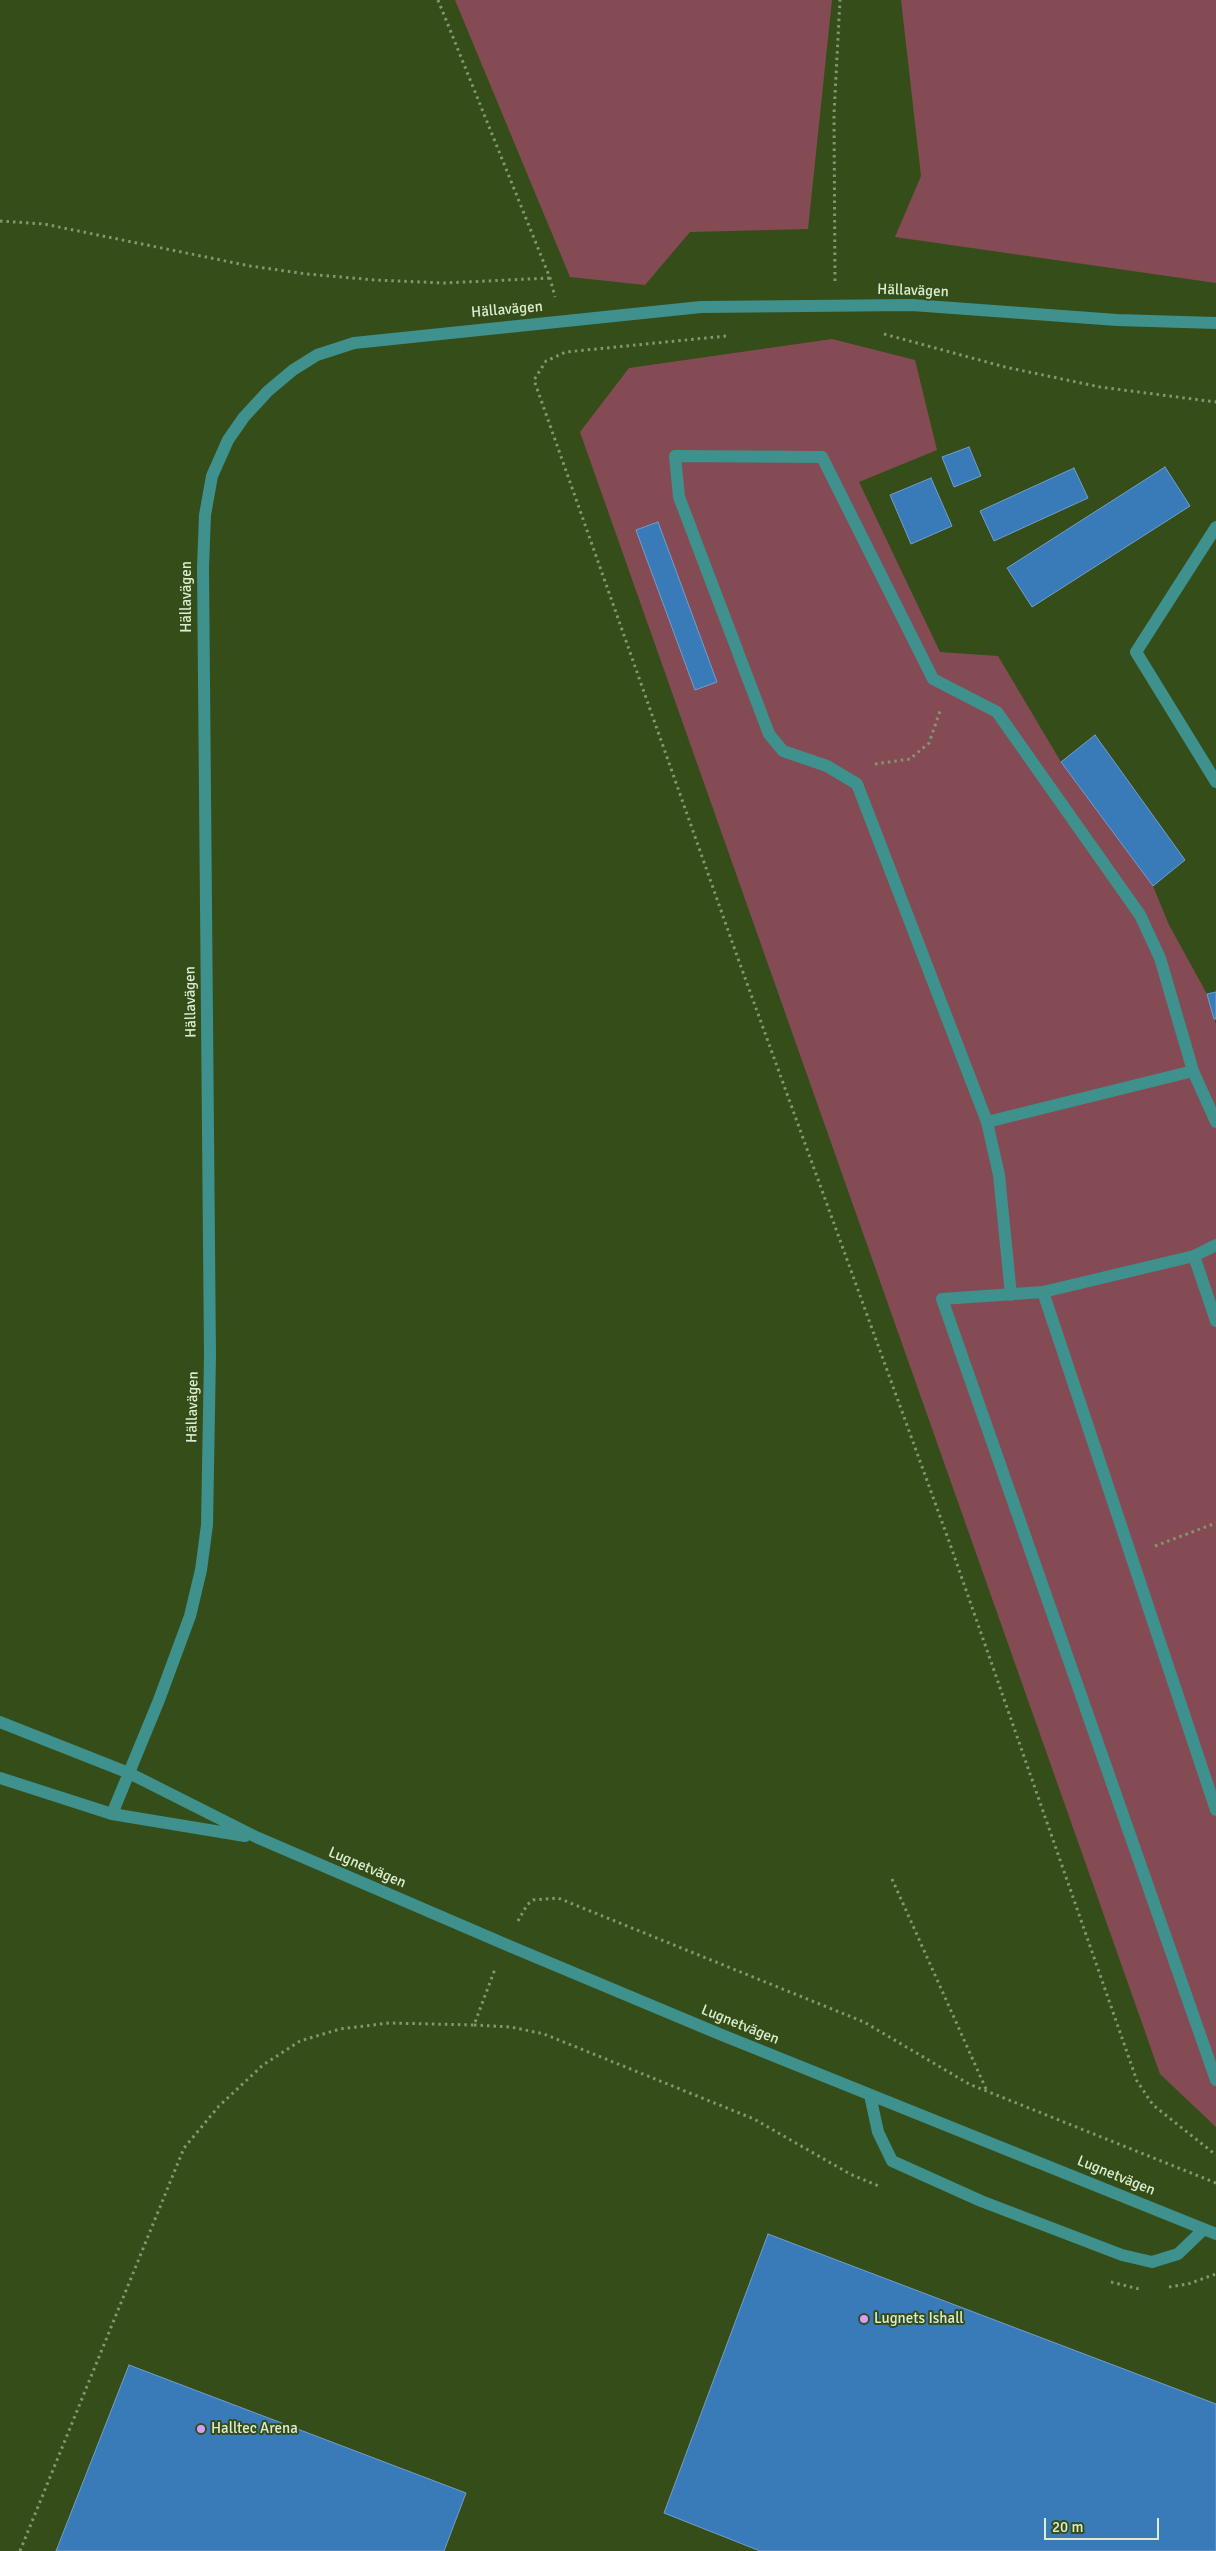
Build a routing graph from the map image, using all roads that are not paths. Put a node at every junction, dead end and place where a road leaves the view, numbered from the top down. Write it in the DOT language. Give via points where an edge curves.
graph roads {
  1 [pos="1216,323"];
  2 [pos="1216,526"];
  3 [pos="1216,782"];
  4 [pos="1193,1071"];
  5 [pos="988,1122"];
  6 [pos="1216,1122"];
  7 [pos="1216,1245"];
  8 [pos="1194,1256"];
  9 [pos="1043,1292"];
  10 [pos="1011,1295"];
  11 [pos="1216,1321"];
  12 [pos="0,1722"];
  13 [pos="129,1773"];
  14 [pos="0,1778"];
  15 [pos="1216,1810"];
  16 [pos="112,1814"];
  17 [pos="256,1837"];
  18 [pos="1216,2080"];
  19 [pos="870,2095"];
  20 [pos="1210,2231"];
  1 -- 13 [label="street, Hällavägen" via="1117,320 912,305 701,306 354,343 317,355 293,370 244,417 228,440 212,476 205,515 203,568 210,1355 207,1525 190,1616"];
  2 -- 3 [label="street" via="1136,652"];
  4 -- 5 [label="street"];
  4 -- 5 [label="street" via="1160,958 1140,915 997,712 933,679 822,457 675,456 679,497 769,734 783,751 827,766 857,784"];
  4 -- 6 [label="street"];
  5 -- 10 [label="street" via="999,1175"];
  7 -- 8 [label="street"];
  8 -- 9 [label="street"];
  8 -- 11 [label="street"];
  9 -- 10 [label="street"];
  9 -- 15 [label="street"];
  10 -- 18 [label="street" via="942,1299"];
  12 -- 13 [label="street, Lugnetvägen"];
  13 -- 16 [label="street, Hällavägen"];
  13 -- 17 [label="street, Lugnetvägen"];
  14 -- 16 [label="street, Lugnetvägen"];
  16 -- 17 [label="street, Lugnetvägen"];
  17 -- 19 [label="street, Lugnetvägen"];
  19 -- 20 [label="street, Lugnetvägen"];
  19 -- 20 [label="street" via="878,2132 892,2161 981,2201 1122,2255 1152,2262 1178,2254"];
}
